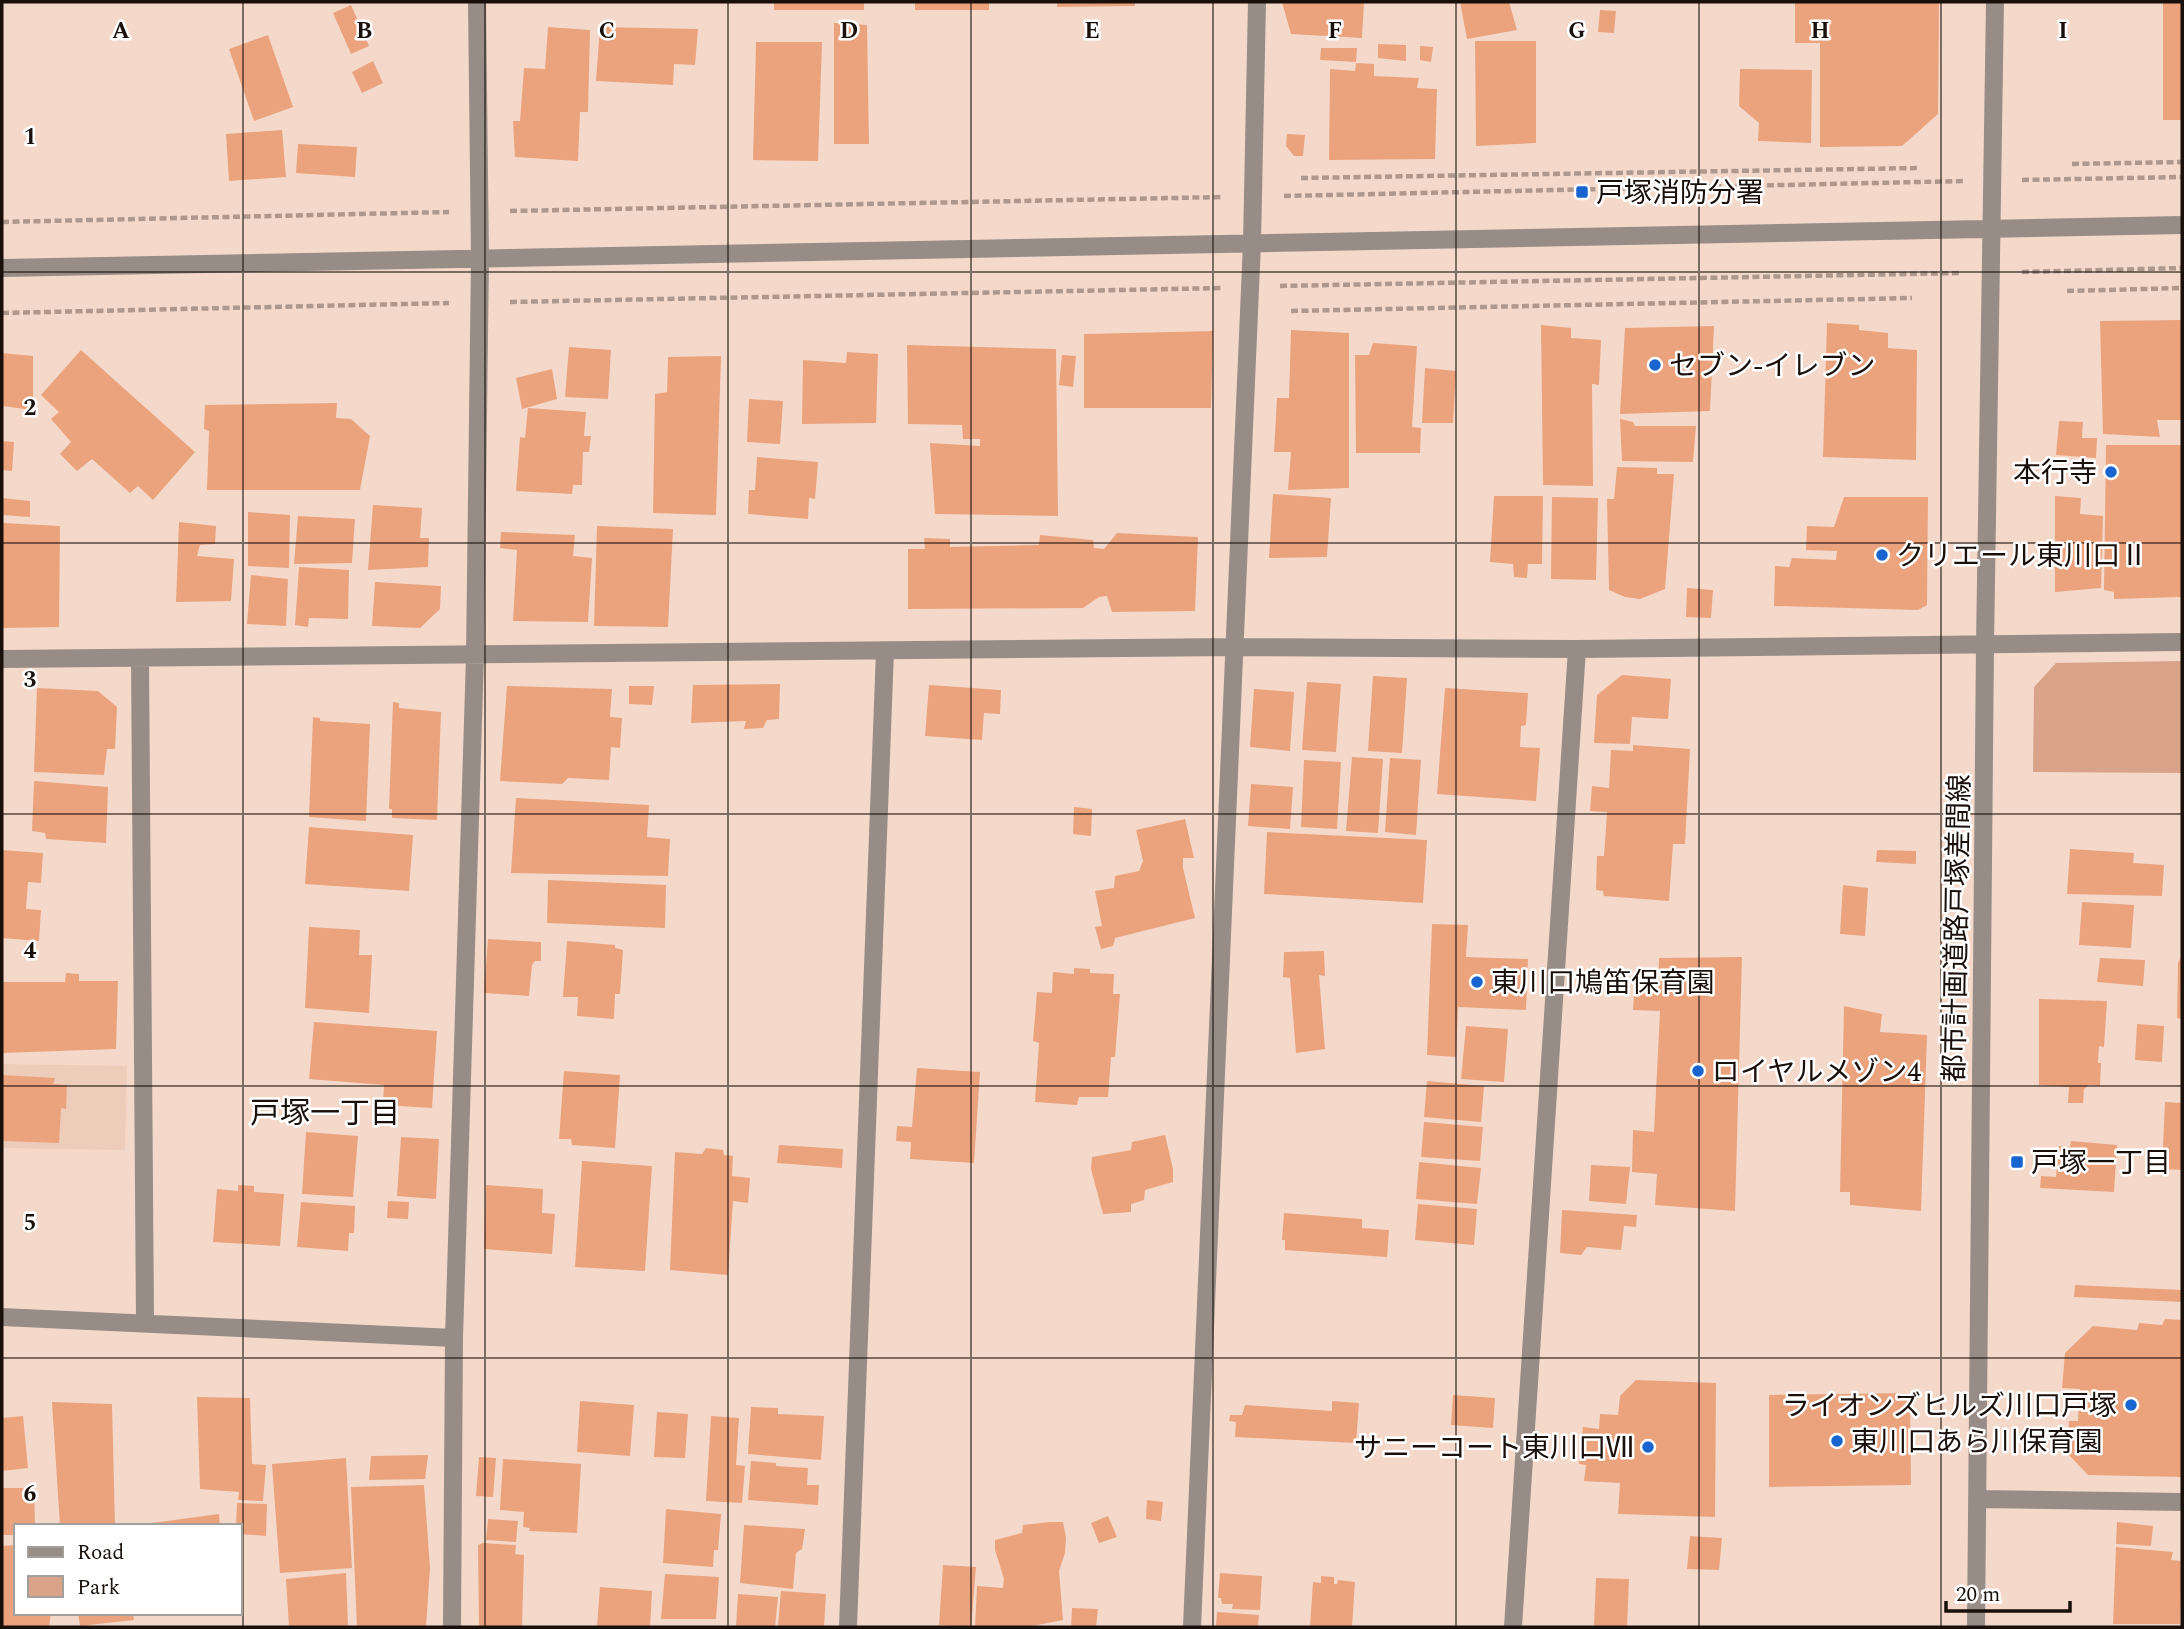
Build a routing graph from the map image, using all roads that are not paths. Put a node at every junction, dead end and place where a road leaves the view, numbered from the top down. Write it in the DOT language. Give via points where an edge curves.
graph roads {
  1 [pos="477,2"];
  2 [pos="1257,2"];
  3 [pos="1995,2"];
  4 [pos="2182,225"];
  5 [pos="1992,229"];
  6 [pos="1252,243"];
  7 [pos="480,258"];
  8 [pos="2,268"];
  9 [pos="2182,642"];
  10 [pos="1985,645"];
  11 [pos="1234,647"];
  12 [pos="1577,649"];
  13 [pos="885,651"];
  14 [pos="475,656"];
  15 [pos="140,658"];
  16 [pos="2,659"];
  17 [pos="2,1317"];
  18 [pos="145,1322"];
  19 [pos="454,1338"];
  20 [pos="1978,1499"];
  21 [pos="2182,1502"];
  22 [pos="452,1627"];
  23 [pos="848,1627"];
  24 [pos="1192,1627"];
  25 [pos="1513,1627"];
  26 [pos="1976,1627"];
  1 -- 7 [label="street"];
  2 -- 6 [label="street"];
  3 -- 5 [label="street, 都市計画道路戸塚差間線"];
  4 -- 5 [label="street"];
  5 -- 6 [label="street"];
  5 -- 10 [label="street, 都市計画道路戸塚差間線"];
  6 -- 7 [label="street"];
  6 -- 11 [label="street"];
  7 -- 8 [label="street"];
  7 -- 14 [label="street"];
  9 -- 10 [label="street"];
  10 -- 12 [label="street"];
  10 -- 20 [label="street, 都市計画道路戸塚差間線"];
  11 -- 12 [label="street"];
  11 -- 13 [label="street"];
  11 -- 24 [label="street"];
  12 -- 25 [label="street"];
  13 -- 14 [label="street"];
  13 -- 23 [label="street"];
  14 -- 15 [label="street"];
  14 -- 19 [label="street"];
  15 -- 16 [label="street"];
  15 -- 18 [label="street"];
  17 -- 18 [label="street"];
  18 -- 19 [label="street"];
  19 -- 22 [label="street"];
  20 -- 21 [label="street"];
  20 -- 26 [label="street, 都市計画道路戸塚差間線"];
}
